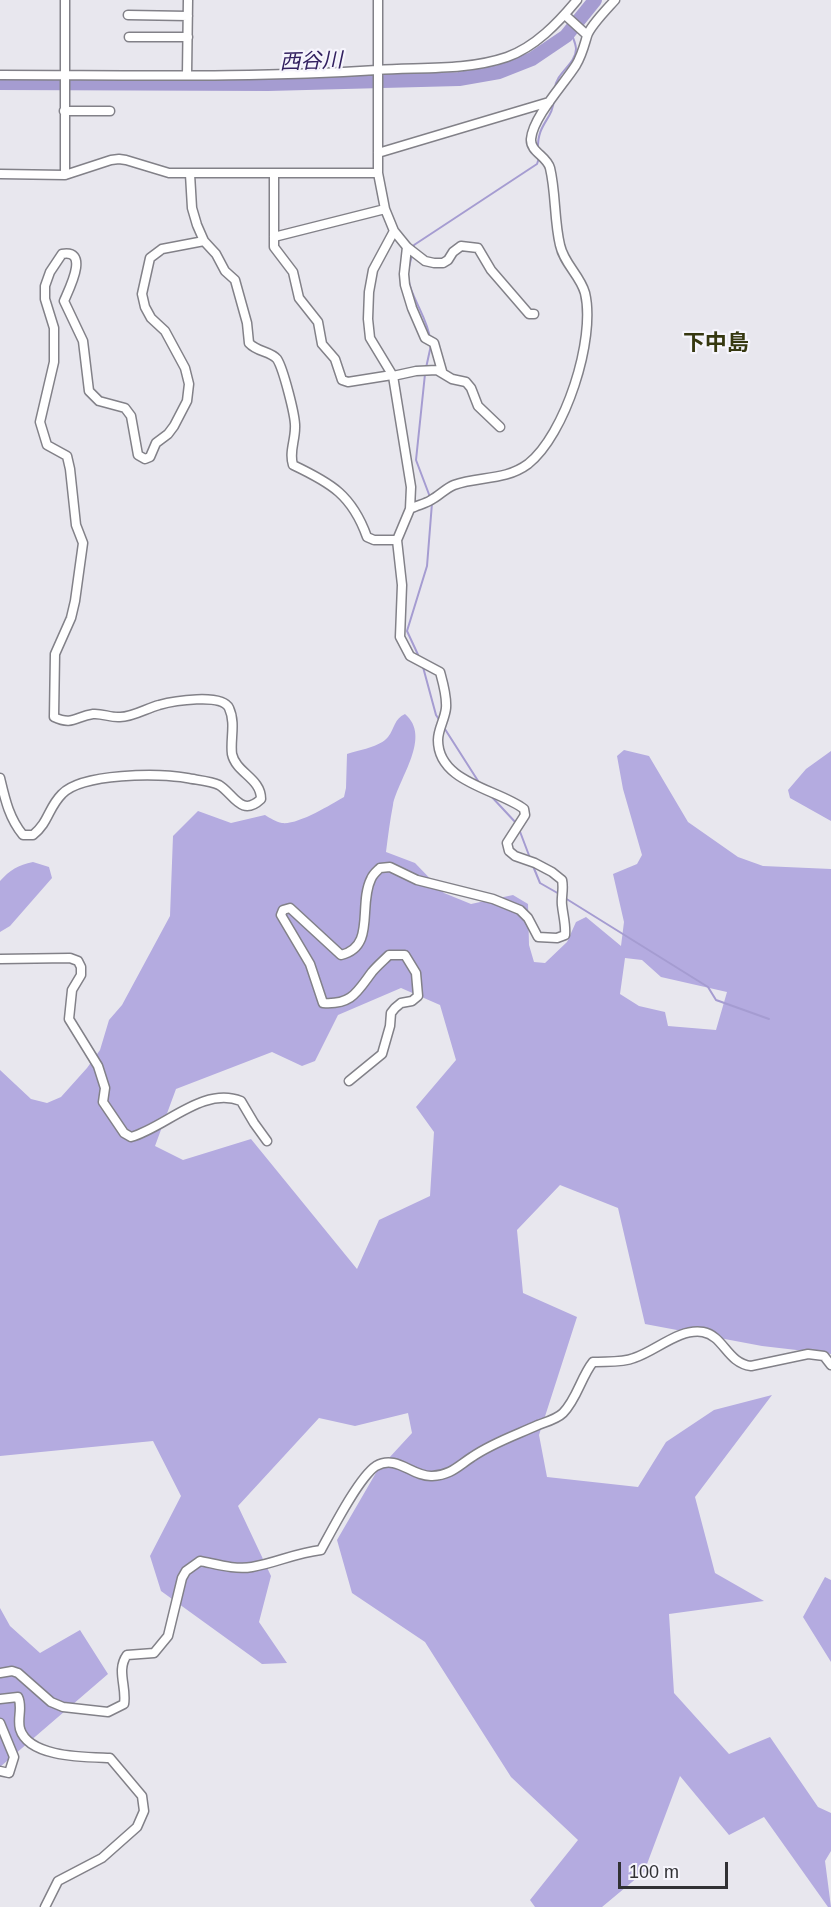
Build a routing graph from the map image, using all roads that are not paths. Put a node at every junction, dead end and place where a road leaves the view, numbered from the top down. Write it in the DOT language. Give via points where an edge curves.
graph roads {
  1 [pos="65,0"];
  2 [pos="188,0"];
  3 [pos="378,0"];
  4 [pos="577,0"];
  5 [pos="615,0"];
  6 [pos="129,15"];
  7 [pos="565,15"];
  8 [pos="188,16"];
  9 [pos="587,35"];
  10 [pos="129,37"];
  11 [pos="188,37"];
  12 [pos="378,70"];
  13 [pos="0,75"];
  14 [pos="65,75"];
  15 [pos="187,75"];
  16 [pos="549,102"];
  17 [pos="64,111"];
  18 [pos="110,111"];
  19 [pos="378,153"];
  20 [pos="378,173"];
  21 [pos="0,174"];
  22 [pos="189,174"];
  23 [pos="274,174"];
  24 [pos="65,175"];
  25 [pos="385,209"];
  26 [pos="394,231"];
  27 [pos="274,237"];
  28 [pos="204,241"];
  29 [pos="407,247"];
  30 [pos="534,314"];
  31 [pos="442,371"];
  32 [pos="392,375"];
  33 [pos="500,427"];
  34 [pos="410,509"];
  35 [pos="397,540"];
  36 [pos="0,778"];
  37 [pos="0,959"];
  38 [pos="349,1081"];
  39 [pos="267,1141"];
  40 [pos="831,1365"];
  41 [pos="0,1673"];
  42 [pos="0,1699"];
  43 [pos="0,1723"];
  44 [pos="0,1771"];
  45 [pos="45,1907"];
  1 -- 14 [label="street"];
  2 -- 8 [label="street"];
  3 -- 12 [label="street"];
  4 -- 7 [label="street"];
  5 -- 9 [label="street"];
  6 -- 8 [label="street"];
  7 -- 9 [label="street"];
  7 -- 12 [label="street" via="529,45 507,57 467,65"];
  8 -- 11 [label="street"];
  9 -- 16 [label="street" via="578,61"];
  10 -- 11 [label="street"];
  11 -- 15 [label="street"];
  12 -- 15 [label="street"];
  12 -- 19 [label="street"];
  13 -- 14 [label="street"];
  14 -- 15 [label="street"];
  14 -- 17 [label="street"];
  16 -- 19 [label="street"];
  16 -- 34 [label="street" via="531,143 549,165 562,253 585,295 584,349 574,385 549,441 527,465 502,477 452,486"];
  17 -- 18 [label="street"];
  17 -- 24 [label="street"];
  19 -- 20 [label="street"];
  20 -- 23 [label="street"];
  20 -- 25 [label="street"];
  21 -- 24 [label="street"];
  22 -- 23 [label="street"];
  22 -- 24 [label="street" via="169,173 119,159"];
  22 -- 28 [label="street" via="192,208"];
  23 -- 27 [label="street"];
  25 -- 26 [label="street"];
  25 -- 27 [label="street"];
  26 -- 29 [label="street"];
  26 -- 32 [label="street" via="373,270 368,303 370,338"];
  27 -- 32 [label="street" via="276,251 293,272 299,298 318,322 322,344 334,358 343,381"];
  28 -- 35 [label="street" via="235,280 249,343 273,355 279,363 295,420 293,465 336,488 361,521 367,537"];
  28 -- 36 [label="street" via="162,249 150,258 142,294 145,307 165,331 189,384 187,401 174,426 145,459 138,455 131,416 125,408 99,401 89,391 83,341 64,301 75,276 75,256 62,254 45,285 54,328 54,362 40,422 47,445 66,456 76,525 83,543 71,618 55,654 54,717 70,722 93,714 121,718 162,704 195,700 212,699 225,704 233,729 232,755 258,786 261,799 245,806 220,785 174,776 117,776 68,788 43,827 33,835 23,835 10,816"];
  29 -- 30 [label="street" via="421,259 434,263 447,261 461,246 478,248 488,267 522,308"];
  29 -- 31 [label="street" via="405,285 425,338 435,344"];
  31 -- 32 [label="street"];
  31 -- 33 [label="street" via="468,384 478,405"];
  32 -- 34 [label="street" via="411,487"];
  34 -- 35 [label="street"];
  35 -- 38 [label="street" via="402,585 400,637 410,656 440,672 446,708 438,739 442,758 464,779 524,809 525,815 507,843 509,851 562,880 566,926 565,935 538,937 520,910 493,899 417,880 390,867 380,868 372,877 363,935 357,949 350,953 340,955 299,914 290,908 284,910 281,915 309,964 323,1003 344,1002 352,997 389,955 405,955 416,974 418,996 401,1003 391,1013 382,1054"];
  37 -- 39 [label="street" via="70,958 78,962 81,975 72,990 69,1019 98,1066 105,1088 103,1102 124,1133 131,1137 146,1132 199,1103 224,1097 241,1101"];
  40 -- 41 [label="street" via="824,1356 808,1354 745,1365 731,1357 712,1334 701,1331 681,1335 633,1359 593,1362 562,1413 499,1442 455,1471 432,1476 419,1474 400,1463 378,1465 346,1505 321,1550 250,1567 200,1561 195,1564 182,1578 168,1636 154,1653 127,1655 123,1661 124,1704 108,1712 63,1707 18,1673"];
  42 -- 45 [label="street" via="18,1696 20,1729 40,1750 110,1758 142,1796 144,1811 136,1827 102,1858 58,1881"];
  43 -- 44 [label="street" via="14,1757 9,1773"];
}
